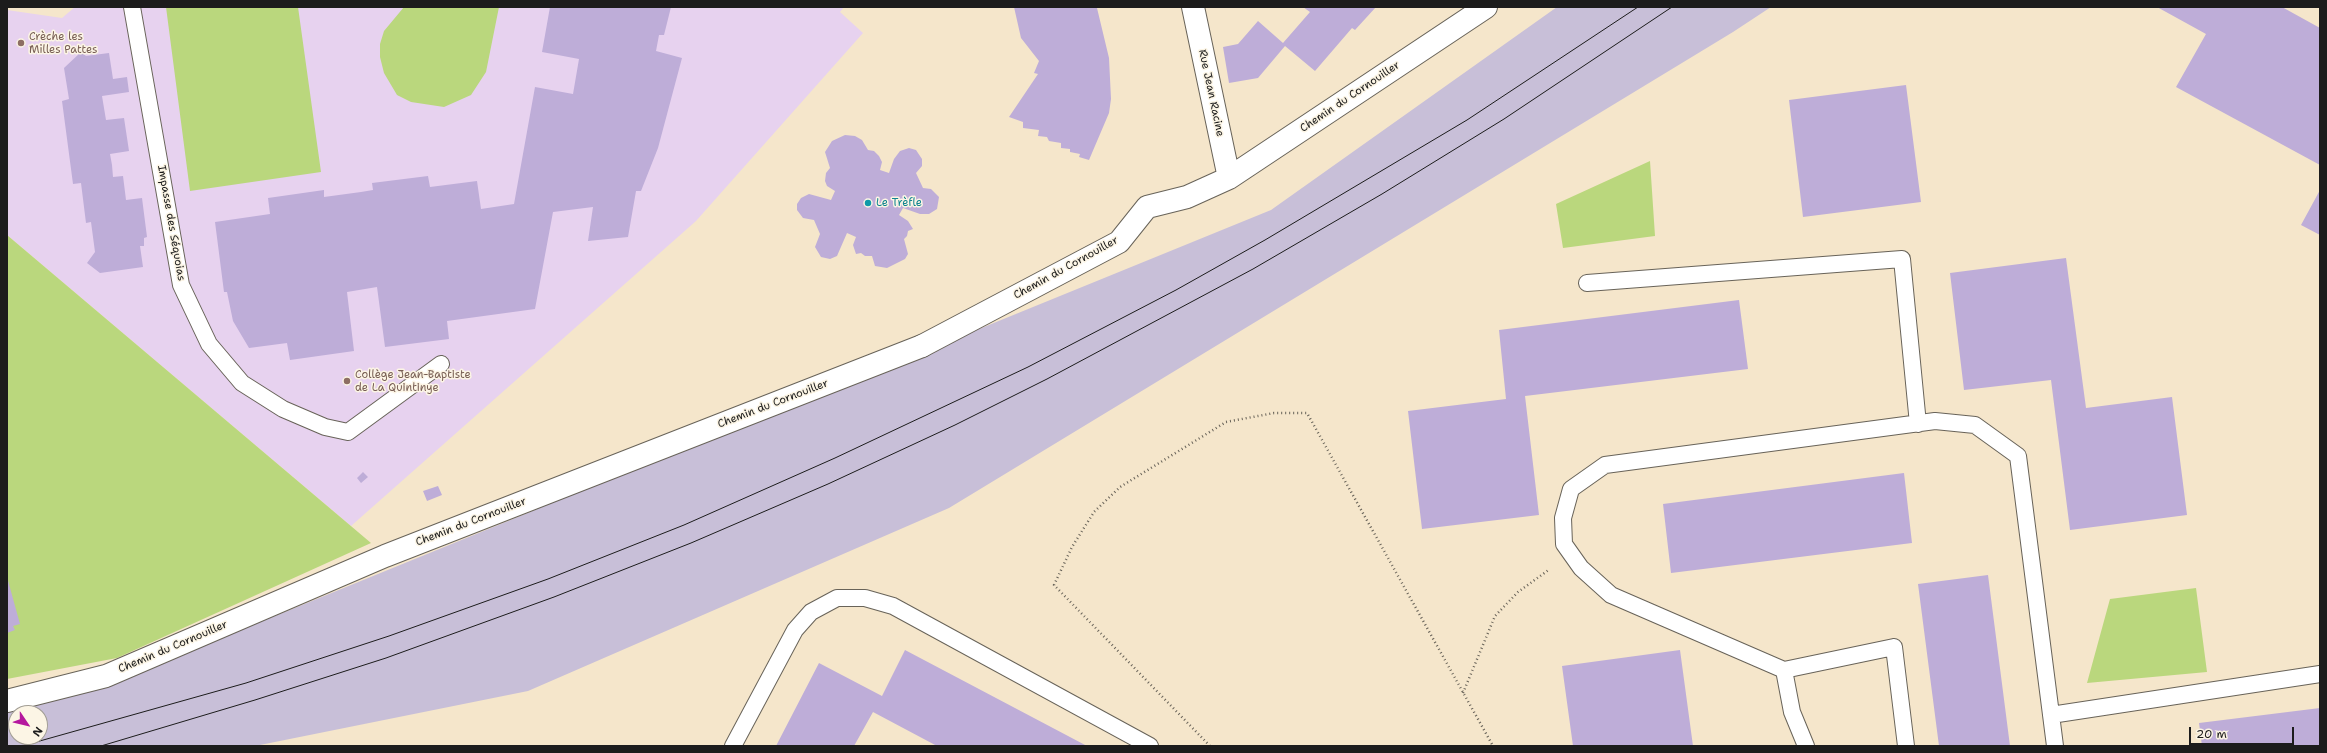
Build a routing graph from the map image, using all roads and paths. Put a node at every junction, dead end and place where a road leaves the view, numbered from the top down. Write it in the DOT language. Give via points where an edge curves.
graph roads {
  1 [pos="132,7"];
  2 [pos="1193,7"];
  3 [pos="1486,7"];
  4 [pos="1229,178"];
  5 [pos="1587,283"];
  6 [pos="441,364"];
  7 [pos="1918,424"];
  8 [pos="1573,557"];
  9 [pos="1784,670"];
  10 [pos="2320,674"];
  11 [pos="1463,693"];
  12 [pos="7,701"];
  13 [pos="2051,715"];
  14 [pos="732,746"];
  15 [pos="1150,746"];
  16 [pos="1210,746"];
  17 [pos="1493,746"];
  18 [pos="1806,746"];
  19 [pos="1906,746"];
  20 [pos="2055,746"];
  1 -- 6 [label="lane, Impasse des Séquoias" via="181,285 209,344 242,383 283,409 325,427 348,432"];
  2 -- 4 [label="street, Rue Jean Racine"];
  3 -- 4 [label="street, Chemin du Cornouiller"];
  4 -- 12 [label="street, Chemin du Cornouiller" via="1187,197 1148,207 1119,242 922,346 385,556 106,676"];
  5 -- 7 [label="lane" via="1902,259"];
  7 -- 8 [label="lane" via="1605,465 1571,489 1563,518 1564,544"];
  7 -- 13 [label="lane" via="1935,421 1975,425 2018,456"];
  8 -- 9 [label="lane" via="1581,568 1611,595"];
  8 -- 11 [label="path" via="1548,570 1518,592 1495,616"];
  9 -- 18 [label="lane" via="1792,712"];
  9 -- 19 [label="lane" via="1894,647"];
  10 -- 13 [label="lane"];
  11 -- 16 [label="path" via="1307,413 1274,413 1226,422 1120,486 1094,512 1072,547 1054,585"];
  11 -- 17 [label="path"];
  13 -- 20 [label="lane"];
  14 -- 15 [label="lane" via="795,630 811,612 837,598 865,598 893,606"];
}
